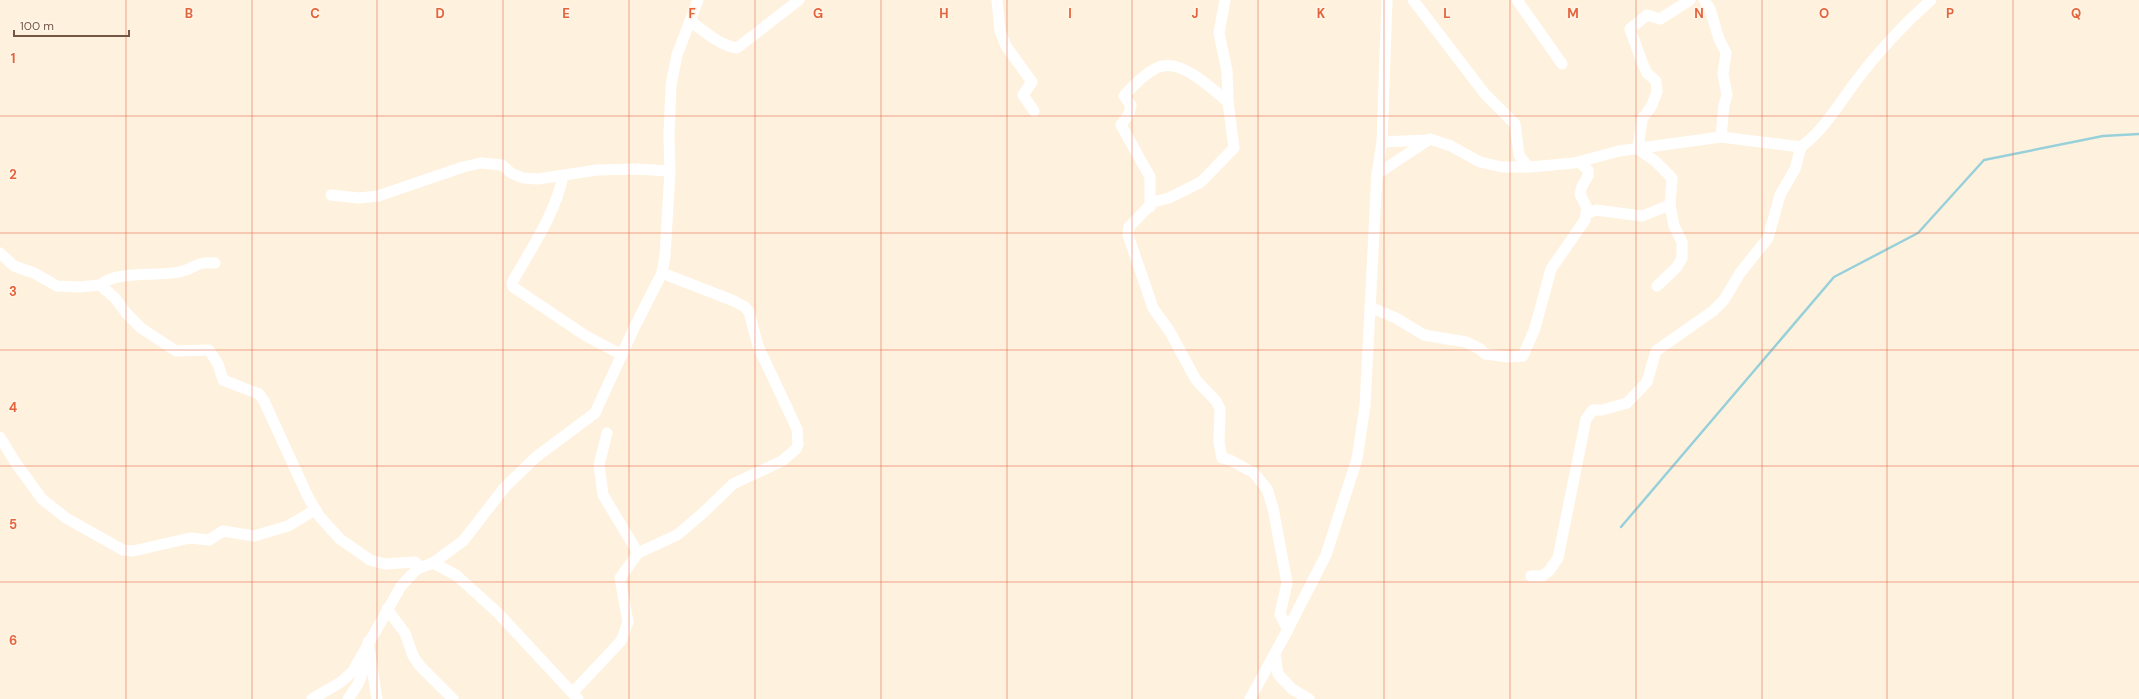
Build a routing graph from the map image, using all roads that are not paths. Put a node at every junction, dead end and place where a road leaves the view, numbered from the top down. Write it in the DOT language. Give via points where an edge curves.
graph roads {
  1 [pos="698,0"];
  2 [pos="799,0"];
  3 [pos="997,0"];
  4 [pos="1225,0"];
  5 [pos="1387,0"];
  6 [pos="1413,0"];
  7 [pos="1517,0"];
  8 [pos="1690,0"];
  9 [pos="1704,0"];
  10 [pos="1931,0"];
  11 [pos="690,21"];
  12 [pos="1562,64"];
  13 [pos="1228,102"];
  14 [pos="1034,111"];
  15 [pos="1721,137"];
  16 [pos="1430,139"];
  17 [pos="1382,142"];
  18 [pos="1801,147"];
  19 [pos="1638,149"];
  20 [pos="1579,162"];
  21 [pos="1528,167"];
  22 [pos="670,171"];
  23 [pos="1377,174"];
  24 [pos="564,176"];
  25 [pos="331,195"];
  26 [pos="1670,205"];
  27 [pos="1150,206"];
  28 [pos="1586,214"];
  29 [pos="0,253"];
  30 [pos="215,263"];
  31 [pos="662,274"];
  32 [pos="100,285"];
  33 [pos="1657,286"];
  34 [pos="1370,307"];
  35 [pos="622,355"];
  36 [pos="607,433"];
  37 [pos="0,437"];
  38 [pos="315,510"];
  39 [pos="638,553"];
  40 [pos="433,563"];
  41 [pos="420,567"];
  42 [pos="1531,576"];
  43 [pos="387,609"];
  44 [pos="1288,630"];
  45 [pos="368,641"];
  46 [pos="370,654"];
  47 [pos="1275,654"];
  48 [pos="574,696"];
  49 [pos="312,699"];
  50 [pos="348,699"];
  51 [pos="377,699"];
  52 [pos="453,699"];
  53 [pos="1250,699"];
  54 [pos="1309,699"];
  1 -- 11 [label="street"];
  2 -- 11 [label="street" via="737,48 732,48"];
  3 -- 14 [label="street" via="1000,32 1006,46 1032,82 1023,95"];
  4 -- 13 [label="street" via="1219,33 1227,71"];
  5 -- 17 [label="street"];
  6 -- 21 [label="street" via="1485,94 1515,124 1518,155"];
  7 -- 12 [label="street"];
  8 -- 19 [label="street" via="1660,19 1647,15 1630,29 1647,73 1656,81 1657,92 1651,107 1642,119"];
  9 -- 15 [label="street" via="1710,9 1726,53 1723,74 1727,95"];
  10 -- 18 [label="street" via="1911,17 1864,71 1813,137"];
  11 -- 22 [label="street" via="670,85"];
  13 -- 27 [label="street" via="1234,148 1201,182 1169,198 1153,202"];
  13 -- 27 [label="street" via="1193,74 1172,66 1162,66 1137,81 1124,96 1131,105 1129,114 1121,125 1150,177"];
  15 -- 18 [label="street"];
  15 -- 19 [label="street"];
  16 -- 17 [label="street"];
  16 -- 21 [label="street" via="1451,146 1480,162 1502,167"];
  16 -- 23 [label="street"];
  17 -- 23 [label="street"];
  18 -- 42 [label="street" via="1795,169 1780,195 1768,238 1740,273 1724,300 1713,311 1656,351 1648,382 1627,403 1593,410 1586,419 1558,558 1542,576"];
  19 -- 20 [label="street" via="1619,151"];
  19 -- 26 [label="street" via="1672,178"];
  20 -- 21 [label="street"];
  20 -- 28 [label="street" via="1588,170 1580,194 1588,208"];
  22 -- 24 [label="street" via="597,170"];
  22 -- 31 [label="street" via="666,256"];
  23 -- 34 [label="street"];
  24 -- 25 [label="street" via="523,178 502,165 481,163 378,196 359,198"];
  24 -- 35 [label="street" via="557,200 512,283 513,287 586,336"];
  26 -- 28 [label="street" via="1642,216 1596,210"];
  26 -- 33 [label="street" via="1674,226 1682,242 1682,258 1677,267"];
  27 -- 44 [label="street" via="1130,228 1128,235 1153,308 1170,332 1196,380 1216,401 1220,409 1219,442 1222,458 1254,472 1267,488 1287,583 1280,614"];
  28 -- 34 [label="street" via="1585,220 1551,269 1535,328 1523,356 1485,354 1466,342 1424,335 1396,318"];
  29 -- 32 [label="street" via="14,266 34,273 57,286"];
  30 -- 32 [label="street" via="198,263 182,272 172,274 106,280"];
  31 -- 35 [label="street"];
  31 -- 39 [label="street" via="745,307 749,312 758,346 797,429 798,444 796,450 782,461 733,484 677,535"];
  32 -- 38 [label="street" via="141,328 176,351 209,350 218,364 223,380 259,394"];
  34 -- 44 [label="street" via="1365,406 1357,459 1326,555"];
  35 -- 40 [label="street" via="595,413 536,457 505,487 463,542"];
  36 -- 39 [label="street" via="600,465 603,494"];
  37 -- 38 [label="street" via="42,499 66,518 123,550 133,551 190,538 209,540 223,531 254,536 288,526"];
  38 -- 41 [label="street" via="340,539 370,560 385,564 415,562"];
  39 -- 48 [label="street" via="620,578 628,622 621,641"];
  40 -- 41 [label="street"];
  40 -- 48 [label="street" via="456,575 487,603"];
  41 -- 43 [label="street" via="401,586"];
  43 -- 45 [label="street"];
  43 -- 52 [label="street" via="405,633 413,656 420,666"];
  44 -- 47 [label="street"];
  45 -- 46 [label="street"];
  45 -- 49 [label="street" via="353,671 341,682"];
  46 -- 50 [label="street" via="358,684"];
  46 -- 51 [label="street"];
  47 -- 53 [label="street"];
  47 -- 54 [label="street" via="1278,674 1292,689"];
}
